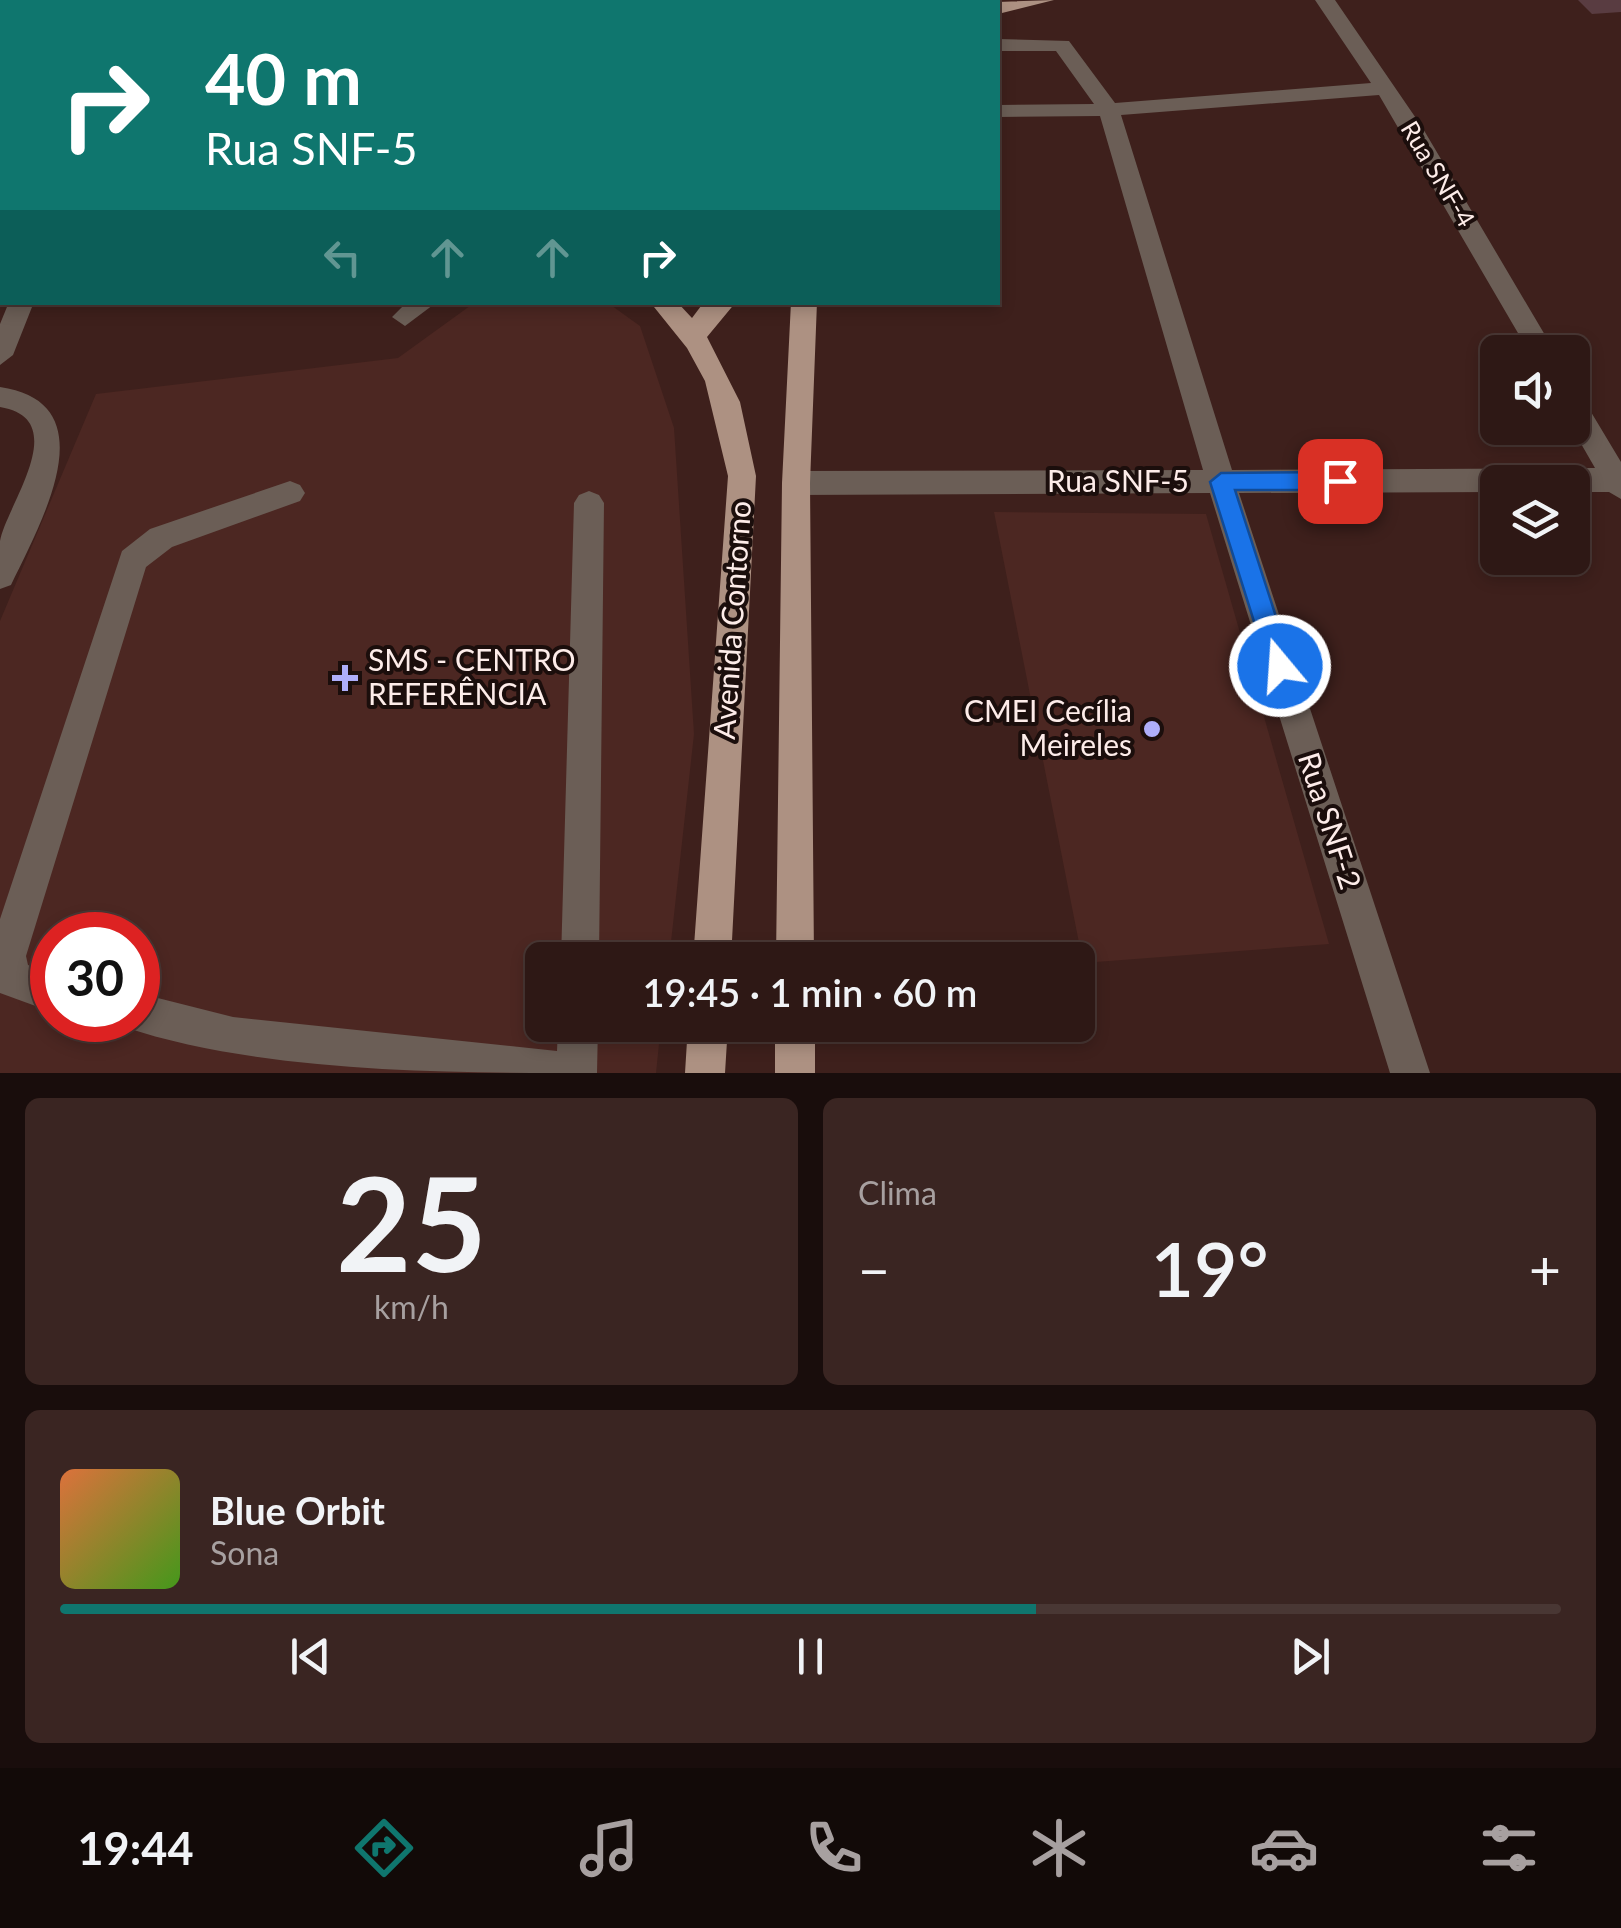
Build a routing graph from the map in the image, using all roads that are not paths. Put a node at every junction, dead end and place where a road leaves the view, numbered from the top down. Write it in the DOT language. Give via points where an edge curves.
graph roads {
  1 [pos="1044,0"];
  2 [pos="1325,0"];
  3 [pos="1000,8"];
  4 [pos="1000,45"];
  5 [pos="1386,88"];
  6 [pos="1109,110"];
  7 [pos="1000,111"];
  8 [pos="21,305"];
  9 [pos="665,305"];
  10 [pos="719,305"];
  11 [pos="800,305"];
  12 [pos="695,334"];
  13 [pos="1532,335"];
  14 [pos="0,355"];
  15 [pos="0,397"];
  16 [pos="1590,434"];
  17 [pos="1221,482"];
  18 [pos="1620,483"];
  19 [pos="796,484"];
  20 [pos="290,493"];
  21 [pos="589,503"];
  22 [pos="0,576"];
  23 [pos="580,942"];
  24 [pos="713,942"];
  25 [pos="796,942"];
  26 [pos="30,985"];
  27 [pos="160,1019"];
  28 [pos="577,1042"];
  29 [pos="707,1042"];
  30 [pos="795,1042"];
  31 [pos="575,1073"];
  32 [pos="706,1073"];
  33 [pos="795,1073"];
  34 [pos="1410,1073"];
  1 -- 3 [label="main road"];
  2 -- 5 [label="street, Rua SNF-4"];
  4 -- 6 [label="street, Rua SNF-2" via="1062,44"];
  5 -- 6 [label="street"];
  5 -- 13 [label="street, Rua SNF-4"];
  6 -- 7 [label="street"];
  6 -- 17 [label="street, Rua SNF-2"];
  8 -- 14 [label="street"];
  9 -- 12 [label="main road, Avenida Contorno"];
  10 -- 12 [label="main road"];
  11 -- 19 [label="main road, Avenida Contorno"];
  12 -- 24 [label="main road, Avenida Contorno" via="721,380 742,476"];
  15 -- 22 [label="street" via="20,400 44,422 49,459"];
  16 -- 18 [label="street"];
  17 -- 18 [label="street, Rua SNF-5"];
  17 -- 19 [label="street, Rua SNF-5"];
  17 -- 34 [label="street, Rua SNF-2"];
  19 -- 25 [label="main road, Avenida Contorno"];
  20 -- 26 [label="street" via="161,538 133,560 7,956 10,978"];
  21 -- 23 [label="street"];
  27 -- 31 [label="street" via="232,1037"];
  28 -- 31 [label="street"];
  29 -- 32 [label="main road"];
  30 -- 33 [label="main road"];
}
